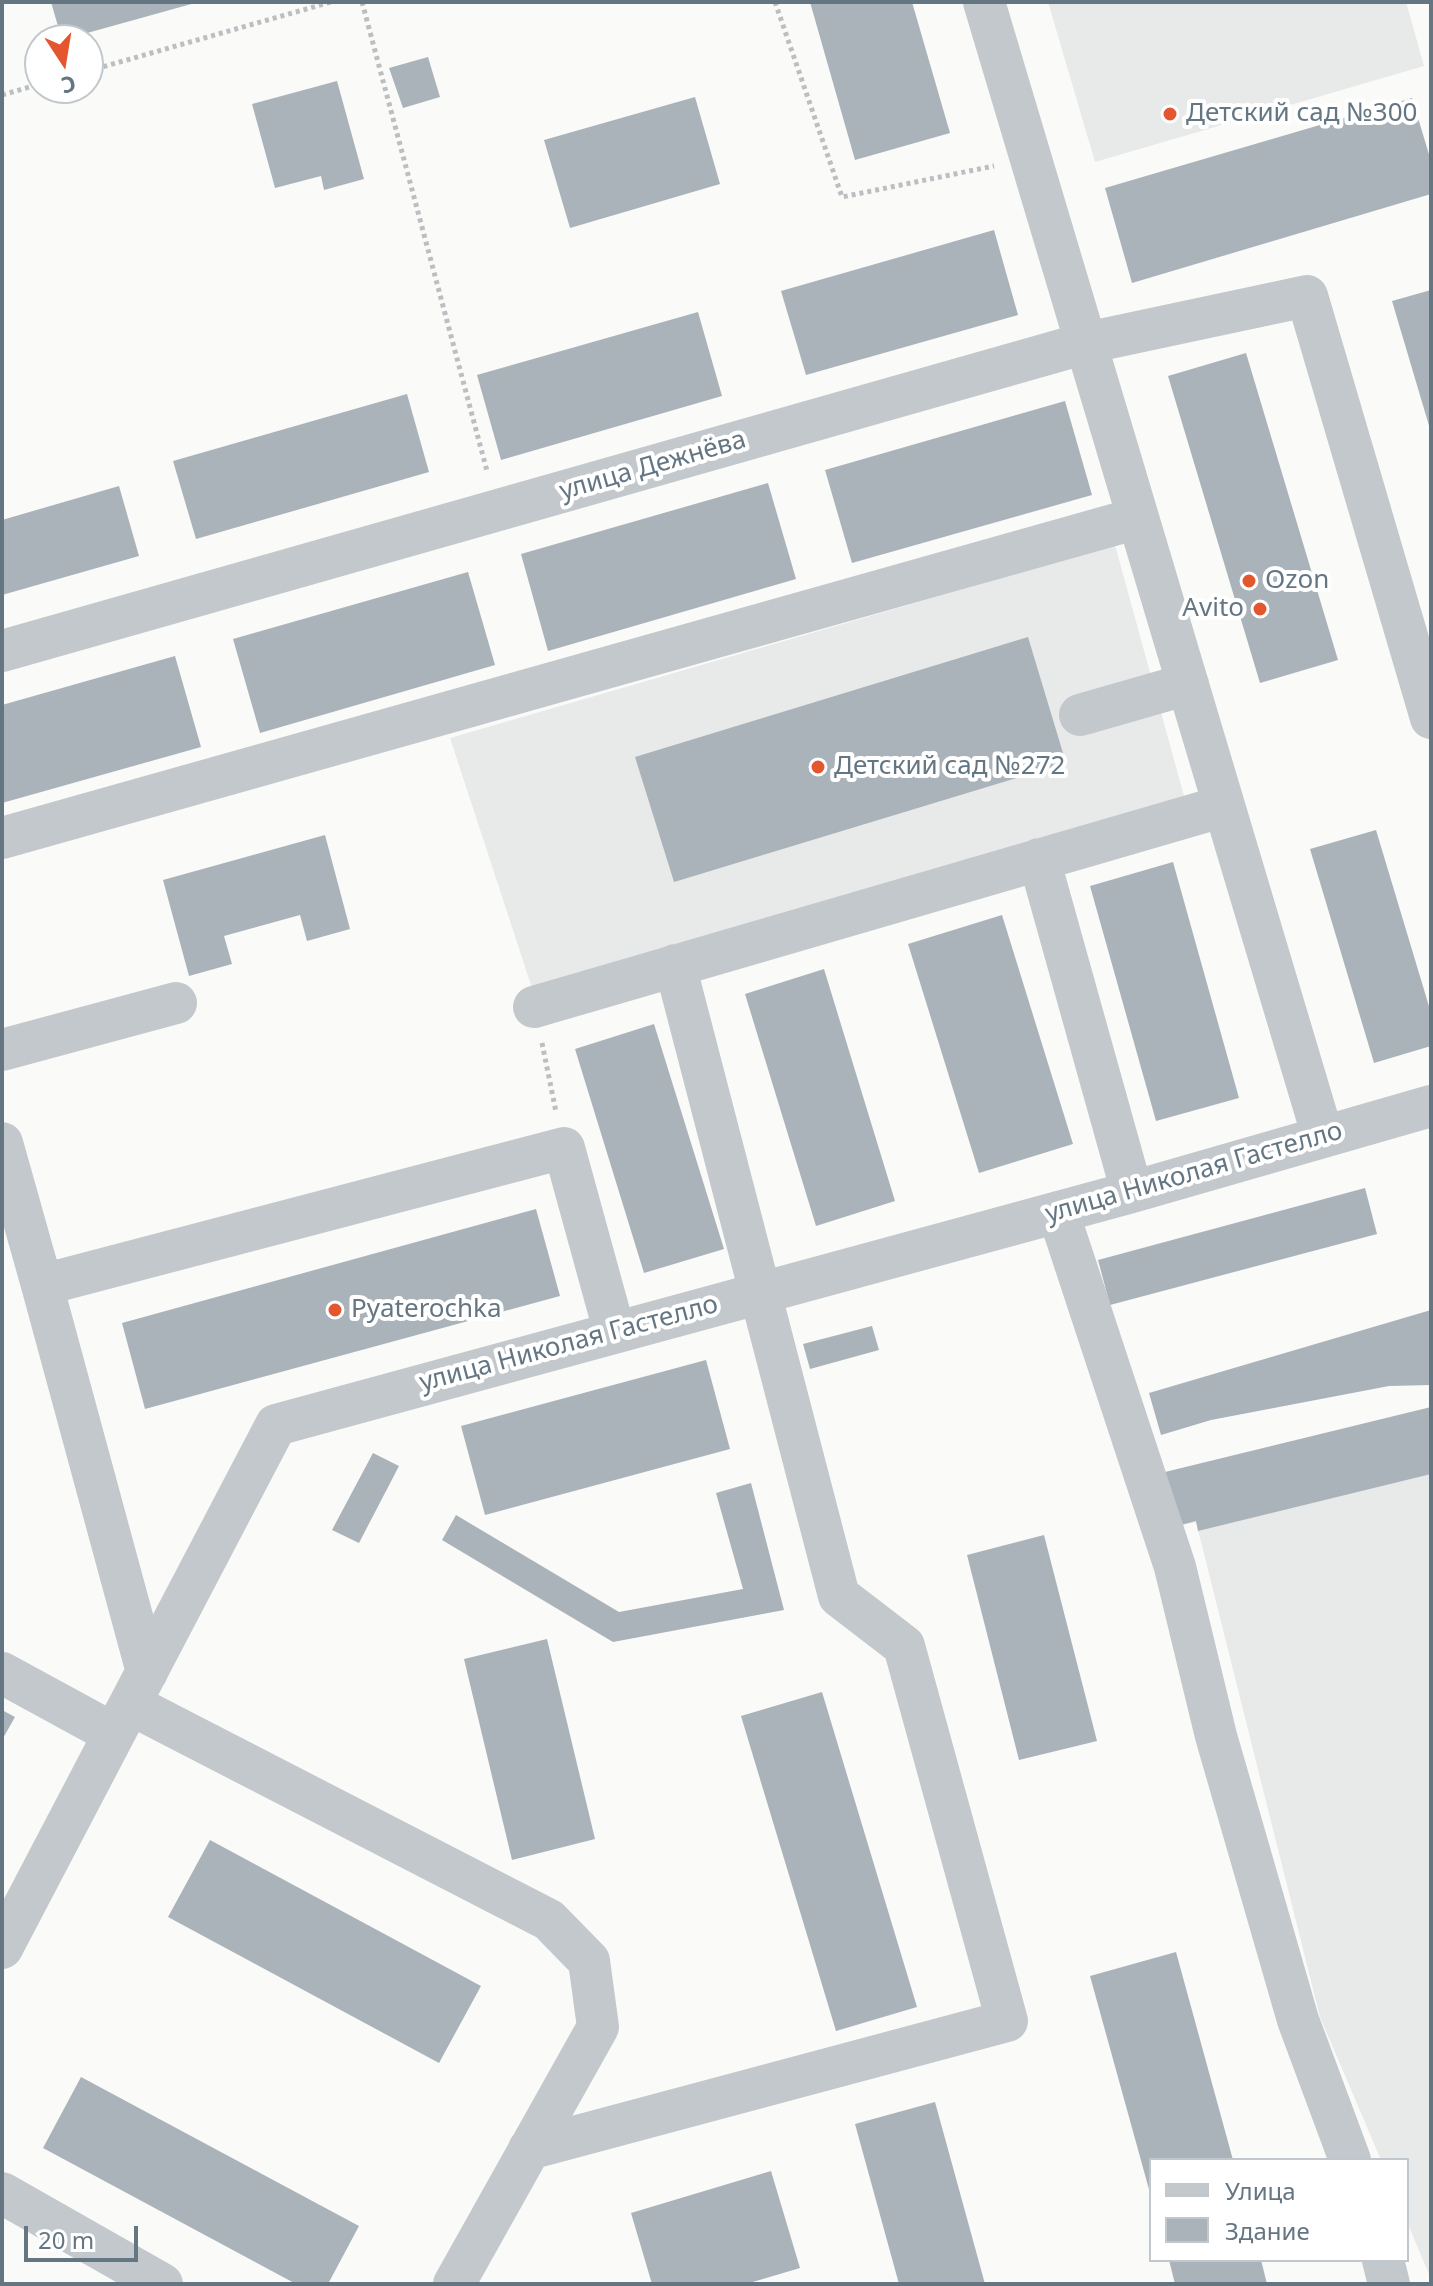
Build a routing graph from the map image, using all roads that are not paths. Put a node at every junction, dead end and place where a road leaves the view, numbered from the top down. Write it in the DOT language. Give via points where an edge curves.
graph roads {
  1 [pos="984,2"];
  2 [pos="1086,343"];
  3 [pos="1138,518"];
  4 [pos="2,651"];
  5 [pos="1188,684"];
  6 [pos="1080,715"];
  7 [pos="1431,718"];
  8 [pos="1224,806"];
  9 [pos="2,838"];
  10 [pos="1039,859"];
  11 [pos="675,965"];
  12 [pos="176,1003"];
  13 [pos="534,1007"];
  14 [pos="2,1050"];
  15 [pos="1431,1106"];
  16 [pos="1323,1137"];
  17 [pos="2,1143"];
  18 [pos="1132,1192"];
  19 [pos="1058,1212"];
  20 [pos="42,1285"];
  21 [pos="761,1292"];
  22 [pos="614,1330"];
  23 [pos="2,1673"];
  24 [pos="130,1703"];
  25 [pos="2,1948"];
  26 [pos="529,2149"];
  27 [pos="1349,2158"];
  28 [pos="2,2193"];
  29 [pos="1384,2262"];
  30 [pos="162,2284"];
  31 [pos="454,2284"];
  32 [pos="1389,2284"];
  1 -- 2 [label="street"];
  2 -- 3 [label="street"];
  2 -- 4 [label="street, улица Дежнёва"];
  2 -- 7 [label="street, улица Дежнёва" via="1307,296"];
  3 -- 5 [label="street"];
  3 -- 9 [label="street"];
  5 -- 6 [label="street"];
  5 -- 8 [label="street"];
  8 -- 10 [label="street"];
  8 -- 16 [label="street"];
  10 -- 11 [label="street"];
  10 -- 18 [label="street"];
  11 -- 13 [label="street"];
  11 -- 21 [label="street"];
  12 -- 14 [label="street"];
  15 -- 16 [label="street, улица Николая Гастелло"];
  16 -- 18 [label="street, улица Николая Гастелло"];
  17 -- 20 [label="street"];
  18 -- 19 [label="street, улица Николая Гастелло"];
  19 -- 21 [label="street, улица Николая Гастелло"];
  19 -- 27 [label="street" via="1175,1567 1216,1736 1298,2020"];
  20 -- 22 [label="street" via="564,1148"];
  20 -- 24 [label="street"];
  21 -- 22 [label="street, улица Николая Гастелло"];
  21 -- 26 [label="street" via="839,1596 904,1646 1007,2021"];
  22 -- 24 [label="street, улица Николая Гастелло" via="276,1425"];
  23 -- 24 [label="street"];
  24 -- 25 [label="street, улица Николая Гастелло"];
  24 -- 26 [label="street" via="549,1920 589,1961 598,2027"];
  26 -- 31 [label="street"];
  28 -- 30 [label="street"];
  29 -- 32 [label="street"];
}
